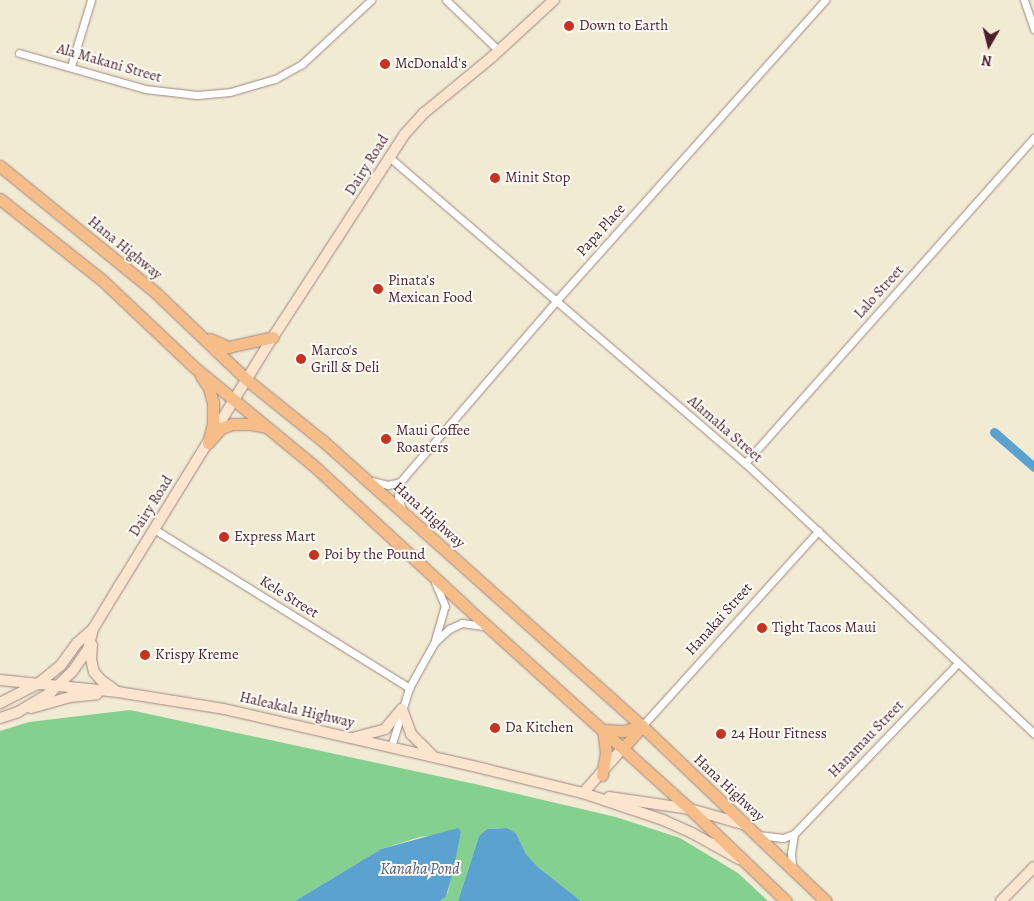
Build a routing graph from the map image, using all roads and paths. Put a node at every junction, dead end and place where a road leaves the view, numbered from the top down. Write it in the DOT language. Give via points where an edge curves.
graph roads {
  1 [pos="92,0"];
  2 [pos="371,0"];
  3 [pos="446,0"];
  4 [pos="554,0"];
  5 [pos="826,0"];
  6 [pos="1024,0"];
  7 [pos="1034,29"];
  8 [pos="498,50"];
  9 [pos="20,52"];
  10 [pos="71,66"];
  11 [pos="1034,138"];
  12 [pos="389,157"];
  13 [pos="0,160"];
  14 [pos="0,166"];
  15 [pos="22,184"];
  16 [pos="0,199"];
  17 [pos="556,301"];
  18 [pos="198,331"];
  19 [pos="273,337"];
  20 [pos="194,366"];
  21 [pos="247,380"];
  22 [pos="235,400"];
  23 [pos="280,436"];
  24 [pos="208,443"];
  25 [pos="745,463"];
  26 [pos="366,479"];
  27 [pos="400,482"];
  28 [pos="408,516"];
  29 [pos="154,529"];
  30 [pos="818,531"];
  31 [pos="428,572"];
  32 [pos="93,629"];
  33 [pos="493,631"];
  34 [pos="434,643"];
  35 [pos="958,663"];
  36 [pos="0,680"];
  37 [pos="39,683"];
  38 [pos="59,684"];
  39 [pos="26,687"];
  40 [pos="409,688"];
  41 [pos="118,692"];
  42 [pos="0,703"];
  43 [pos="402,709"];
  44 [pos="0,710"];
  45 [pos="18,712"];
  46 [pos="0,718"];
  47 [pos="642,726"];
  48 [pos="603,730"];
  49 [pos="1034,733"];
  50 [pos="352,738"];
  51 [pos="391,747"];
  52 [pos="623,748"];
  53 [pos="435,757"];
  54 [pos="602,774"];
  55 [pos="583,793"];
  56 [pos="690,809"];
  57 [pos="746,825"];
  58 [pos="794,834"];
  59 [pos="758,835"];
  60 [pos="748,864"];
  61 [pos="792,867"];
  62 [pos="1034,867"];
  63 [pos="786,901"];
  64 [pos="826,901"];
  65 [pos="1001,901"];
  1 -- 10 [label="street"];
  2 -- 10 [label="street, Ala Makani Street" via="302,64 281,76 246,88 197,95 166,93"];
  3 -- 8 [label="street"];
  4 -- 8 [label="street, Dairy Road"];
  5 -- 17 [label="street, Papa Place"];
  6 -- 7 [label="street"];
  8 -- 12 [label="street, Dairy Road" via="424,113"];
  9 -- 10 [label="street, Ala Makani Street"];
  11 -- 25 [label="street, Lalo Street"];
  12 -- 17 [label="street, Alamaha Street"];
  12 -- 19 [label="street, Dairy Road"];
  13 -- 15 [label="main road"];
  14 -- 15 [label="main road, Hana Highway"];
  15 -- 18 [label="main road, Hana Highway" via="156,292"];
  16 -- 20 [label="main road" via="102,280"];
  17 -- 25 [label="street, Alamaha Street"];
  17 -- 27 [label="street, Papa Place"];
  18 -- 19 [label="main road" via="228,347"];
  18 -- 21 [label="main road, Hana Highway"];
  19 -- 21 [label="street, Dairy Road"];
  20 -- 22 [label="main road"];
  20 -- 24 [label="main road" via="209,388 213,403 213,424"];
  21 -- 22 [label="street, Dairy Road"];
  21 -- 26 [label="main road, Hana Highway"];
  22 -- 23 [label="main road"];
  22 -- 24 [label="street, Dairy Road"];
  23 -- 24 [label="main road" via="264,426 239,423 220,428"];
  23 -- 31 [label="main road"];
  24 -- 29 [label="street, Dairy Road"];
  25 -- 30 [label="street, Alamaha Street"];
  26 -- 27 [label="street" via="386,485"];
  26 -- 28 [label="main road, Hana Highway"];
  27 -- 28 [label="street" via="399,500"];
  28 -- 47 [label="main road, Hana Highway"];
  29 -- 32 [label="street, Dairy Road"];
  29 -- 40 [label="street, Kele Street"];
  30 -- 35 [label="street, Alamaha Street"];
  30 -- 47 [label="street, Hanakai Street"];
  31 -- 33 [label="main road"];
  31 -- 34 [label="street" via="445,606"];
  32 -- 37 [label="street, Dairy Road"];
  32 -- 38 [label="street, Dairy Road" via="88,649"];
  32 -- 41 [label="street" via="93,668 100,680"];
  33 -- 34 [label="street" via="474,623 462,623 449,629"];
  33 -- 48 [label="main road"];
  34 -- 40 [label="street"];
  35 -- 49 [label="street, Alamaha Street"];
  35 -- 58 [label="street, Hanamau Street"];
  36 -- 39 [label="street, Haleakala Highway"];
  37 -- 38 [label="street, Haleakala Highway"];
  37 -- 39 [label="street, Haleakala Highway"];
  38 -- 41 [label="street, Haleakala Highway"];
  38 -- 45 [label="street, Dairy Road"];
  39 -- 42 [label="street"];
  39 -- 44 [label="street" via="22,701"];
  40 -- 43 [label="street"];
  41 -- 45 [label="street" via="70,697"];
  41 -- 50 [label="street, Haleakala Highway" via="224,709"];
  43 -- 50 [label="street" via="385,729"];
  43 -- 51 [label="street"];
  43 -- 53 [label="street" via="411,734"];
  45 -- 46 [label="street"];
  47 -- 48 [label="main road" via="623,731"];
  47 -- 52 [label="main road"];
  47 -- 57 [label="main road, Hana Highway"];
  48 -- 52 [label="main road"];
  48 -- 54 [label="main road" via="606,752"];
  50 -- 51 [label="street, Haleakala Highway"];
  51 -- 53 [label="street, Haleakala Highway"];
  52 -- 54 [label="street"];
  52 -- 56 [label="main road"];
  53 -- 55 [label="street, Haleakala Highway"];
  54 -- 55 [label="street"];
  55 -- 56 [label="street, Haleakala Highway"];
  55 -- 60 [label="street, Haleakala Highway" via="663,820"];
  56 -- 57 [label="street, Haleakala Highway"];
  56 -- 60 [label="main road"];
  57 -- 59 [label="main road, Hana Highway"];
  58 -- 59 [label="street" via="783,838"];
  58 -- 61 [label="street" via="790,853"];
  59 -- 61 [label="main road, Hana Highway"];
  60 -- 63 [label="main road"];
  61 -- 64 [label="main road, Hana Highway"];
  62 -- 65 [label="street"];
}
